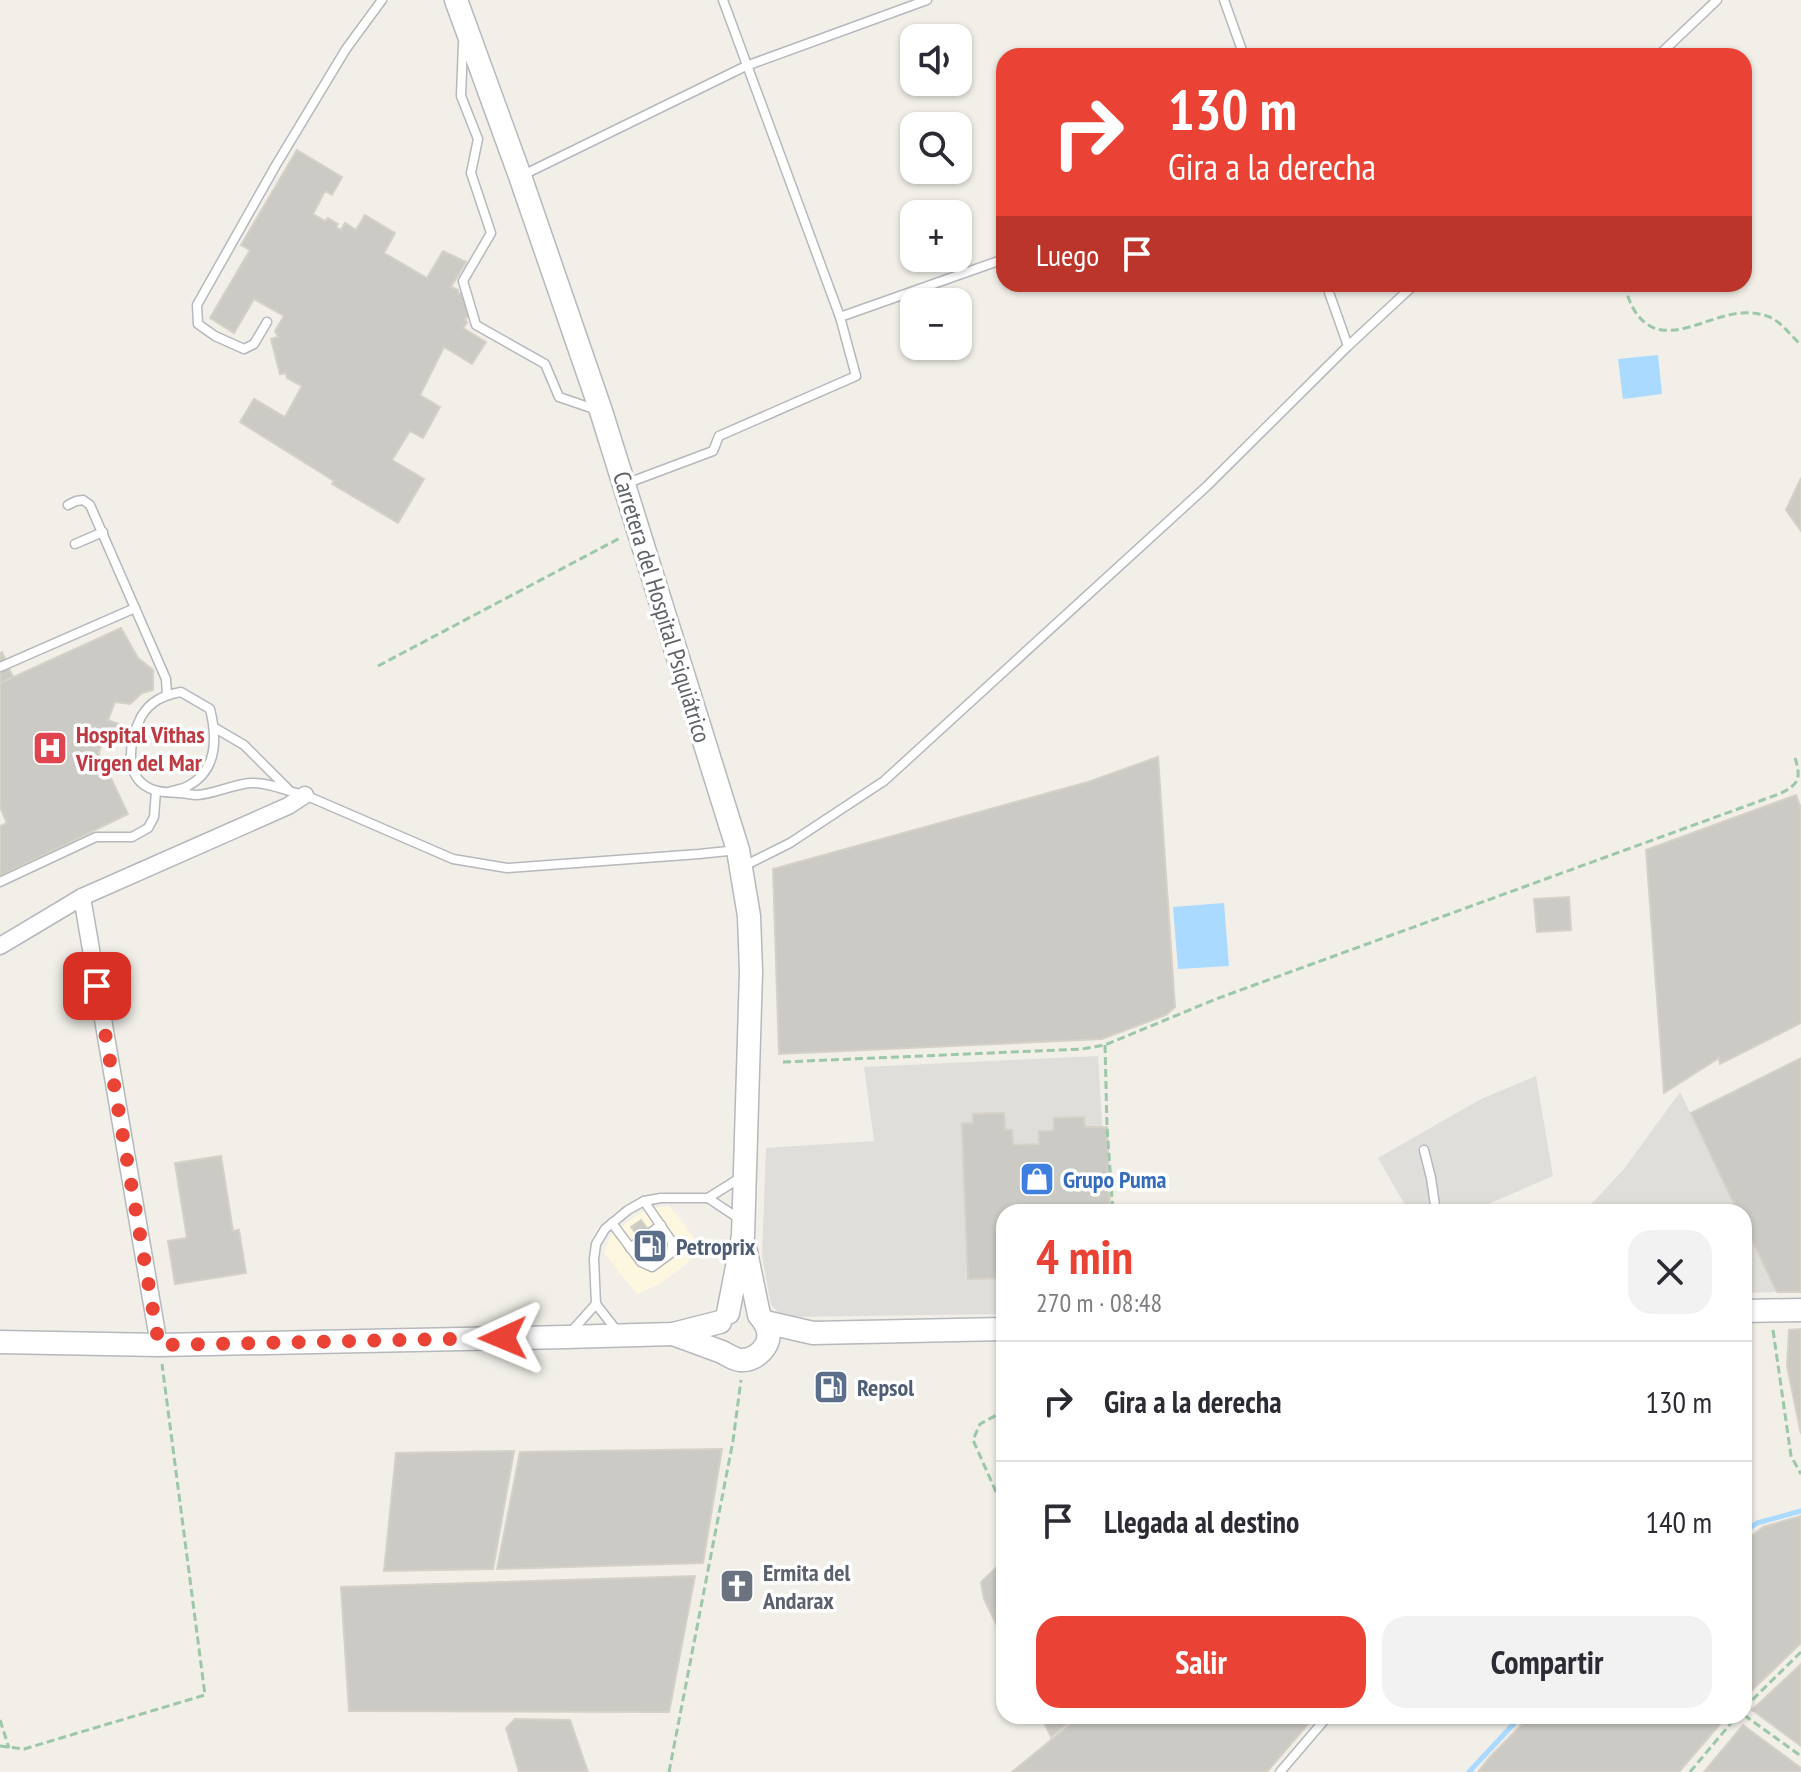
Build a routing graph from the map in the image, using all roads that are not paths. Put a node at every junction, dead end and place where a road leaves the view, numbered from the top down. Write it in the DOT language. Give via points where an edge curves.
graph roads {
  1 [pos="382,0"];
  2 [pos="456,0"];
  3 [pos="723,0"];
  4 [pos="927,0"];
  5 [pos="1224,0"];
  6 [pos="1717,0"];
  7 [pos="464,23"];
  8 [pos="1241,48"];
  9 [pos="1666,48"];
  10 [pos="746,66"];
  11 [pos="520,176"];
  12 [pos="996,262"];
  13 [pos="1329,292"];
  14 [pos="1406,292"];
  15 [pos="840,317"];
  16 [pos="267,322"];
  17 [pos="1348,346"];
  18 [pos="601,411"];
  19 [pos="624,484"];
  20 [pos="68,505"];
  21 [pos="103,532"];
  22 [pos="75,544"];
  23 [pos="135,608"];
  24 [pos="0,667"];
  25 [pos="167,695"];
  26 [pos="215,728"];
  27 [pos="156,791"];
  28 [pos="169,792"];
  29 [pos="298,794"];
  30 [pos="740,859"];
  31 [pos="0,882"];
  32 [pos="82,897"];
  33 [pos="0,946"];
  34 [pos="1424,1150"];
  35 [pos="744,1175"];
  36 [pos="708,1198"];
  37 [pos="644,1201"];
  38 [pos="1435,1204"];
  39 [pos="612,1223"];
  40 [pos="661,1225"];
  41 [pos="743,1229"];
  42 [pos="630,1248"];
  43 [pos="596,1304"];
  44 [pos="1801,1310"];
  45 [pos="1752,1311"];
  46 [pos="724,1318"];
  47 [pos="762,1318"];
  48 [pos="996,1329"];
  49 [pos="813,1333"];
  50 [pos="673,1334"];
  51 [pos="621,1336"];
  52 [pos="566,1337"];
  53 [pos="0,1342"];
  54 [pos="159,1345"];
  55 [pos="765,1347"];
  56 [pos="735,1357"];
  57 [pos="1321,1724"];
  58 [pos="1280,1772"];
  1 -- 16 [label="lane" via="346,49 197,305 198,324 244,349 254,344"];
  2 -- 7 [label="street, Carretera del Hospital Psiquiátrico"];
  3 -- 10 [label="lane"];
  4 -- 10 [label="lane"];
  5 -- 8 [label="lane"];
  6 -- 9 [label="lane"];
  7 -- 11 [label="street, Carretera del Hospital Psiquiátrico"];
  7 -- 18 [label="lane" via="461,96 478,139 471,173 491,233 463,281 476,325 545,364 559,397"];
  10 -- 11 [label="lane"];
  10 -- 15 [label="lane"];
  11 -- 18 [label="street, Carretera del Hospital Psiquiátrico"];
  12 -- 15 [label="lane"];
  13 -- 17 [label="lane"];
  14 -- 17 [label="lane"];
  15 -- 19 [label="lane" via="856,376 719,436 713,451"];
  17 -- 30 [label="lane" via="1207,486 884,781 790,843"];
  18 -- 19 [label="street, Carretera del Hospital Psiquiátrico"];
  19 -- 30 [label="street, Carretera del Hospital Psiquiátrico"];
  20 -- 21 [label="lane" via="83,500 90,505"];
  21 -- 22 [label="lane"];
  21 -- 23 [label="lane"];
  23 -- 24 [label="lane"];
  23 -- 25 [label="lane" via="166,679"];
  25 -- 26 [label="lane" via="181,692 210,709"];
  25 -- 27 [label="lane" via="145,711 130,748 132,770"];
  26 -- 28 [label="lane" via="214,754 204,773 189,786"];
  26 -- 29 [label="lane" via="244,745"];
  27 -- 28 [label="lane"];
  27 -- 31 [label="lane" via="148,828 132,837 96,837"];
  28 -- 29 [label="lane" via="198,795 251,783"];
  29 -- 30 [label="lane" via="453,859 507,868 699,854"];
  29 -- 32 [label="street" via="288,806"];
  30 -- 35 [label="street, Carretera del Hospital Psiquiátrico" via="751,972"];
  32 -- 33 [label="street"];
  32 -- 54 [label="street"];
  34 -- 38 [label="lane"];
  35 -- 36 [label="lane"];
  35 -- 41 [label="street, Carretera del Hospital Psiquiátrico"];
  36 -- 37 [label="lane"];
  36 -- 41 [label="lane"];
  37 -- 39 [label="lane"];
  37 -- 40 [label="lane"];
  39 -- 42 [label="lane"];
  39 -- 43 [label="lane" via="596,1244"];
  40 -- 42 [label="lane"];
  40 -- 42 [label="lane" via="672,1242 671,1253 652,1267"];
  41 -- 46 [label="street"];
  41 -- 47 [label="street"];
  43 -- 51 [label="lane"];
  43 -- 52 [label="lane"];
  44 -- 45 [label="street"];
  46 -- 47 [label="street" via="742,1309"];
  46 -- 50 [label="street"];
  46 -- 56 [label="street" via="717,1339"];
  47 -- 49 [label="street"];
  47 -- 55 [label="street"];
  48 -- 49 [label="street"];
  49 -- 55 [label="street"];
  50 -- 51 [label="street"];
  50 -- 56 [label="street"];
  51 -- 52 [label="street"];
  52 -- 54 [label="street"];
  53 -- 54 [label="street"];
  55 -- 56 [label="street" via="756,1356"];
  57 -- 58 [label="lane"];
}
